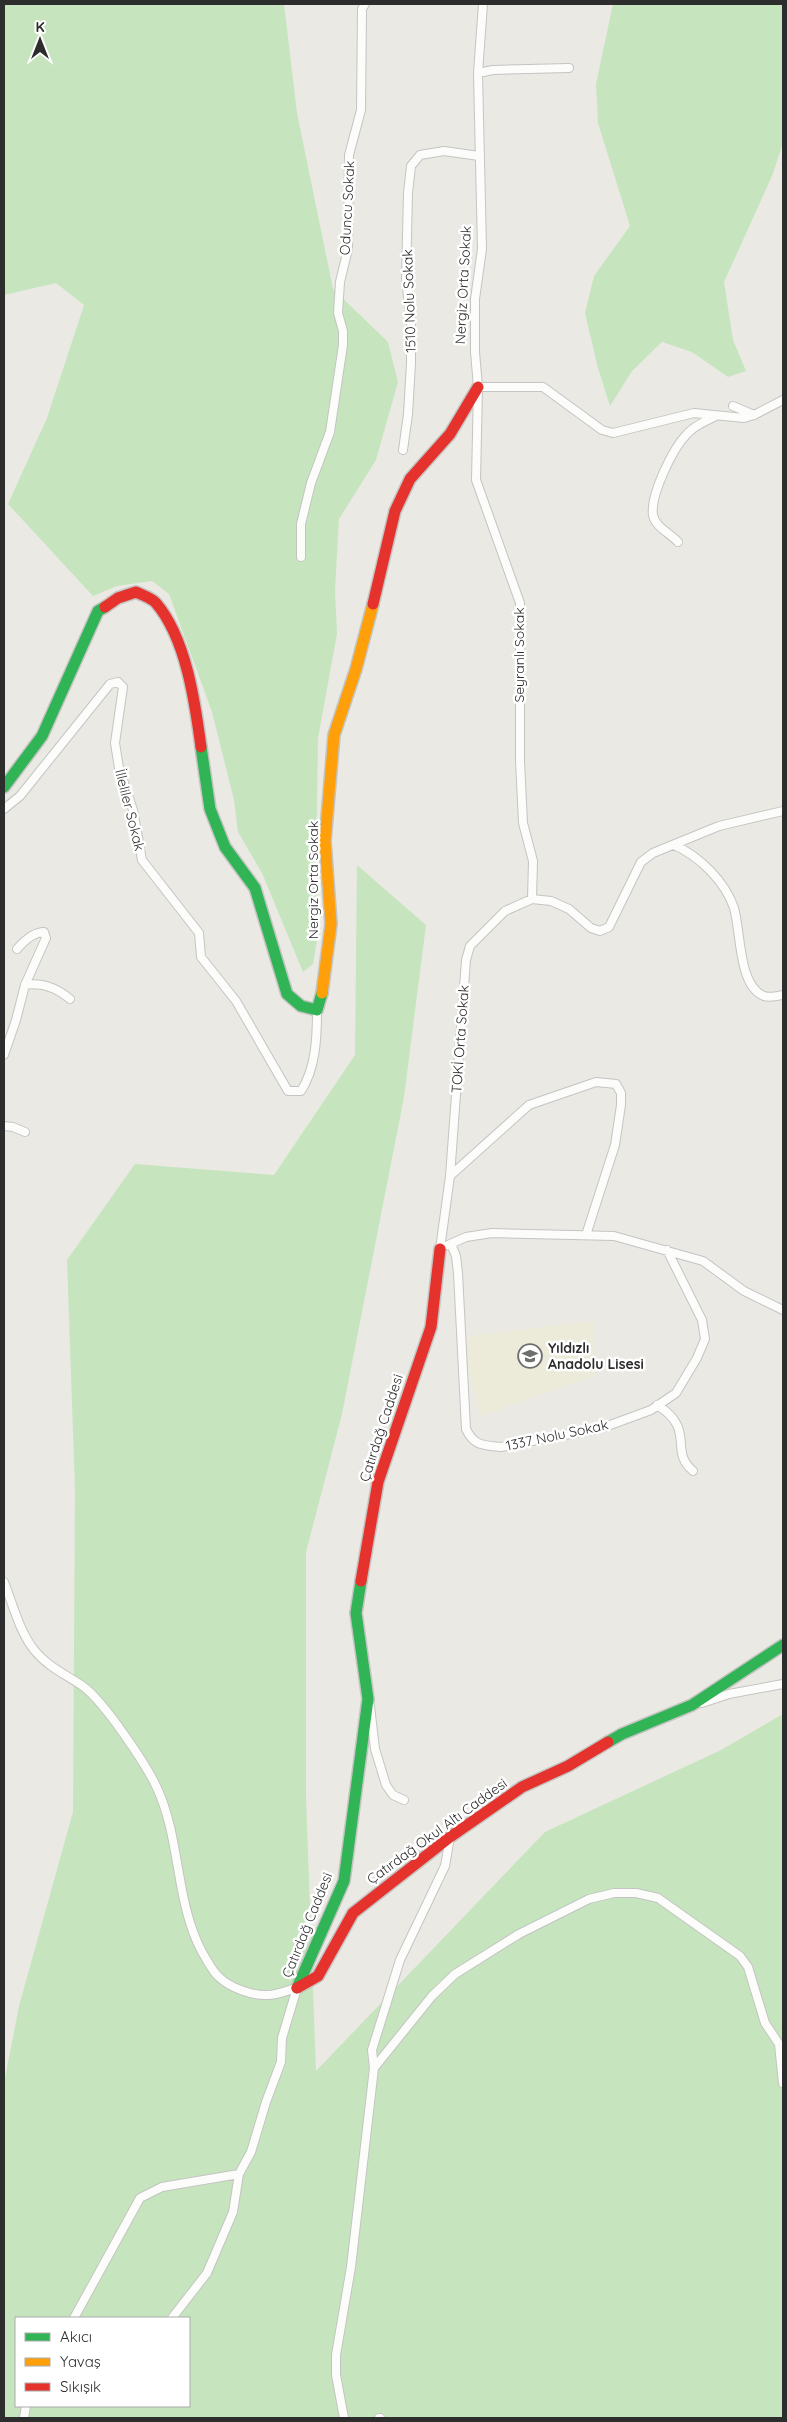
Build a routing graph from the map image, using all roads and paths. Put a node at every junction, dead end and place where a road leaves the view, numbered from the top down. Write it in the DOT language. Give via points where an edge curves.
graph roads {
  1 [pos="365,4"];
  2 [pos="483,4"];
  3 [pos="569,68"];
  4 [pos="478,73"];
  5 [pos="479,156"];
  6 [pos="478,387"];
  7 [pos="783,400"];
  8 [pos="733,406"];
  9 [pos="754,415"];
  10 [pos="716,416"];
  11 [pos="403,450"];
  12 [pos="678,542"];
  13 [pos="301,557"];
  14 [pos="4,787"];
  15 [pos="4,809"];
  16 [pos="783,811"];
  17 [pos="674,845"];
  18 [pos="532,899"];
  19 [pos="17,950"];
  20 [pos="25,985"];
  21 [pos="783,995"];
  22 [pos="70,999"];
  23 [pos="317,1010"];
  24 [pos="4,1055"];
  25 [pos="4,1126"];
  26 [pos="25,1132"];
  27 [pos="450,1176"];
  28 [pos="586,1235"];
  29 [pos="451,1244"];
  30 [pos="440,1249"];
  31 [pos="667,1250"];
  32 [pos="783,1310"];
  33 [pos="657,1405"];
  34 [pos="693,1471"];
  35 [pos="4,1582"];
  36 [pos="783,1645"];
  37 [pos="783,1684"];
  38 [pos="368,1699"];
  39 [pos="692,1705"];
  40 [pos="404,1800"];
  41 [pos="450,1837"];
  42 [pos="298,1988"];
  43 [pos="781,2041"];
  44 [pos="374,2068"];
  45 [pos="783,2083"];
  46 [pos="239,2174"];
  47 [pos="75,2317"];
  48 [pos="173,2317"];
  49 [pos="344,2418"];
  1 -- 13 [label="street, Oduncu Sokak" via="361,110 350,156 348,249 340,282 338,313 343,345 330,432 311,483 301,524"];
  2 -- 4 [label="street, Nergiz Orta Sokak"];
  3 -- 4 [label="street"];
  4 -- 5 [label="street, Nergiz Orta Sokak"];
  5 -- 6 [label="street, Nergiz Orta Sokak" via="482,249 476,299"];
  5 -- 11 [label="street, 1510 Nolu Sokak" via="444,151 420,155 411,166 406,279 411,363"];
  6 -- 10 [label="street" via="543,387 602,430 613,433 694,413"];
  6 -- 18 [label="street, Seyranlı Sokak" via="476,480 520,603 520,761 523,823 533,861"];
  6 -- 23 [label="street, Nergiz Orta Sokak" via="450,434 410,479 395,511 358,660 334,734 325,841 331,924 321,1002"];
  7 -- 9 [label="street"];
  8 -- 9 [label="street"];
  9 -- 10 [label="street" via="744,418"];
  10 -- 12 [label="street" via="686,435 657,490 653,515 658,527 670,532"];
  14 -- 23 [label="street" via="42,736 98,612 118,598 136,592 155,601 174,631 192,693 210,809 225,847 255,888 287,994 301,1006"];
  15 -- 23 [label="street, İlleliler Sokak" via="20,796 110,684 118,682 123,686 115,743 142,860 199,933 201,957 236,1001 288,1091 301,1091 307,1080 316,1043"];
  16 -- 17 [label="street" via="719,826"];
  17 -- 18 [label="street" via="640,862 609,927 600,931 591,928 569,908 552,901"];
  17 -- 21 [label="street" via="710,871 728,896 734,908 745,968 755,990 766,997"];
  18 -- 27 [label="street, TOKİ Orta Sokak" via="505,911 470,946 466,960"];
  19 -- 20 [label="street" via="38,932 44,932 46,938"];
  20 -- 22 [label="street" via="55,988"];
  20 -- 24 [label="street"];
  25 -- 26 [label="street"];
  27 -- 28 [label="street" via="529,1105 596,1082 616,1084 621,1093 621,1105 615,1145"];
  27 -- 30 [label="street, TOKİ Orta Sokak"];
  28 -- 29 [label="street" via="492,1233 466,1237"];
  28 -- 31 [label="street" via="614,1236"];
  29 -- 30 [label="street"];
  29 -- 33 [label="street, 1337 Nolu Sokak" via="458,1273 466,1429 471,1440 484,1446 501,1447 572,1435 621,1421"];
  30 -- 38 [label="street, Çatırdağ Caddesi" via="431,1327 378,1482 356,1613"];
  31 -- 32 [label="street" via="703,1261 744,1291"];
  31 -- 33 [label="street, 1337 Nolu Sokak" via="702,1320 705,1339 676,1393"];
  33 -- 34 [label="street" via="678,1422 684,1464"];
  35 -- 42 [label="street, Çatırdağ Caddesi" via="33,1649 42,1660 95,1697 157,1788 167,1814 185,1912 208,1964 219,1978 238,1989 267,1995"];
  36 -- 39 [label="street, Çatırdağ Okul Altı Caddesi"];
  37 -- 39 [label="street"];
  38 -- 40 [label="street" via="375,1749 386,1785 393,1795"];
  38 -- 42 [label="street, Çatırdağ Caddesi" via="344,1881"];
  39 -- 41 [label="street, Çatırdağ Okul Altı Caddesi" via="622,1734 568,1766 522,1787"];
  41 -- 42 [label="street, Çatırdağ Okul Altı Caddesi" via="353,1913 318,1976"];
  41 -- 44 [label="street" via="445,1866 400,1960 372,2050"];
  42 -- 46 [label="street" via="282,2038 281,2062 251,2152"];
  43 -- 44 [label="street" via="765,2023 748,1967 740,1956 658,1898 636,1893 614,1894 589,1900 519,1934 455,1974 432,1996"];
  43 -- 45 [label="street"];
  44 -- 49 [label="street" via="351,2267 336,2354 336,2375"];
  46 -- 47 [label="street" via="162,2187 140,2198"];
  46 -- 48 [label="street" via="234,2212 207,2272"];
}
